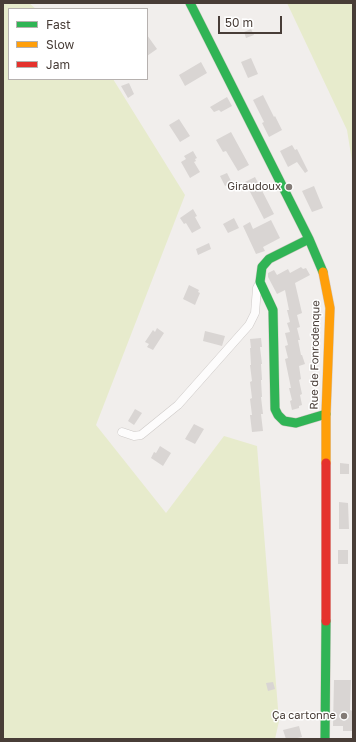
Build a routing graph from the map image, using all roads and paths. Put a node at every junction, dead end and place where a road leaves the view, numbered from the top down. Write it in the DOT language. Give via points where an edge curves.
graph roads {
  1 [pos="190,3"];
  2 [pos="309,239"];
  3 [pos="260,282"];
  4 [pos="326,414"];
  5 [pos="122,432"];
  6 [pos="325,739"];
  1 -- 2 [label="street, Rue de Fonrodenque"];
  2 -- 3 [label="street" via="269,259 262,267"];
  2 -- 4 [label="street, Rue de Fonrodenque" via="323,271 330,308"];
  3 -- 4 [label="street" via="273,310 274,409 284,421 296,423"];
  3 -- 5 [label="street" via="255,312 249,325 178,405 140,435"];
  4 -- 6 [label="street, Rue de Fonrodenque"];
}
